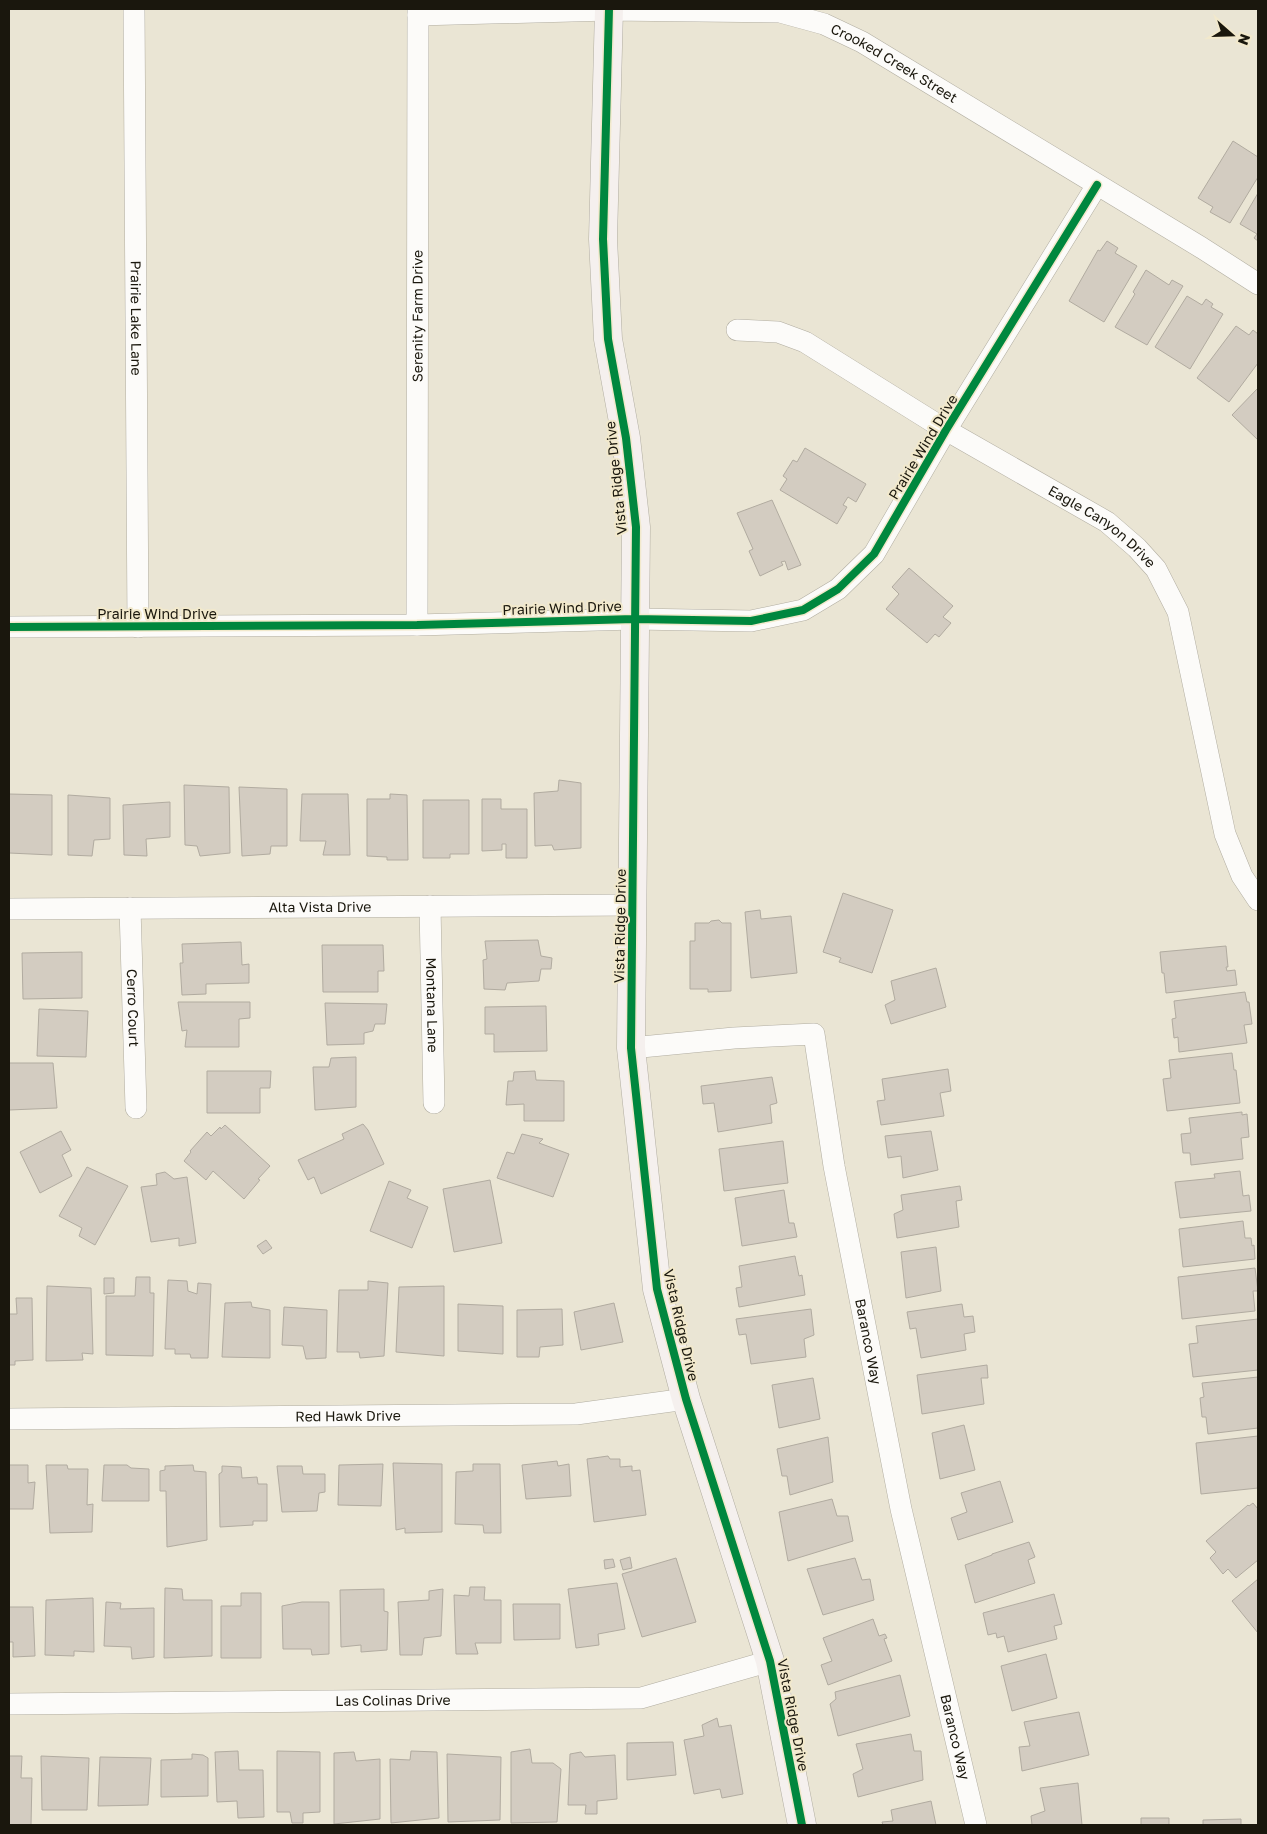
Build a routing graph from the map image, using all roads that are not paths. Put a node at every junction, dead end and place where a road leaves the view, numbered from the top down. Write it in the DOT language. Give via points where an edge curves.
graph roads {
  1 [pos="134,9"];
  2 [pos="609,9"];
  3 [pos="418,12"];
  4 [pos="1097,185"];
  5 [pos="1258,284"];
  6 [pos="737,330"];
  7 [pos="946,430"];
  8 [pos="634,619"];
  9 [pos="417,625"];
  10 [pos="9,627"];
  11 [pos="138,627"];
  12 [pos="1258,900"];
  13 [pos="632,905"];
  14 [pos="430,906"];
  15 [pos="130,908"];
  16 [pos="9,909"];
  17 [pos="631,1048"];
  18 [pos="434,1103"];
  19 [pos="136,1108"];
  20 [pos="686,1399"];
  21 [pos="9,1419"];
  22 [pos="770,1661"];
  23 [pos="9,1704"];
  24 [pos="802,1825"];
  25 [pos="976,1825"];
  1 -- 11 [label="street, Prairie Lake Lane"];
  2 -- 3 [label="street, Crooked Creek Street"];
  2 -- 4 [label="street, Crooked Creek Street" via="780,12 824,24 862,42"];
  2 -- 8 [label="street, Vista Ridge Drive" via="604,248 608,339 626,438 636,527"];
  3 -- 9 [label="street, Serenity Farm Drive"];
  4 -- 5 [label="street, Crooked Creek Street"];
  4 -- 7 [label="street, Prairie Wind Drive"];
  6 -- 7 [label="street, Eagle Canyon Drive" via="778,332 805,342"];
  7 -- 8 [label="street, Prairie Wind Drive" via="874,554 838,590 803,610 751,621"];
  7 -- 12 [label="street, Eagle Canyon Drive" via="1107,522 1156,569 1178,612 1225,834 1242,876"];
  8 -- 9 [label="street, Prairie Wind Drive"];
  8 -- 13 [label="street, Vista Ridge Drive"];
  9 -- 11 [label="street, Prairie Wind Drive"];
  10 -- 11 [label="street, Prairie Wind Drive"];
  13 -- 14 [label="street, Alta Vista Drive"];
  13 -- 17 [label="street, Vista Ridge Drive"];
  14 -- 15 [label="street, Alta Vista Drive"];
  14 -- 18 [label="street, Montana Lane"];
  15 -- 16 [label="street, Alta Vista Drive"];
  15 -- 19 [label="street, Cerro Court"];
  17 -- 20 [label="street, Vista Ridge Drive" via="657,1289"];
  17 -- 25 [label="street, Baranco Way" via="814,1034 834,1166 901,1509"];
  20 -- 21 [label="street, Red Hawk Drive" via="576,1414"];
  20 -- 22 [label="street, Vista Ridge Drive"];
  22 -- 23 [label="street, Las Colinas Drive" via="642,1698"];
  22 -- 24 [label="street, Vista Ridge Drive"];
}
